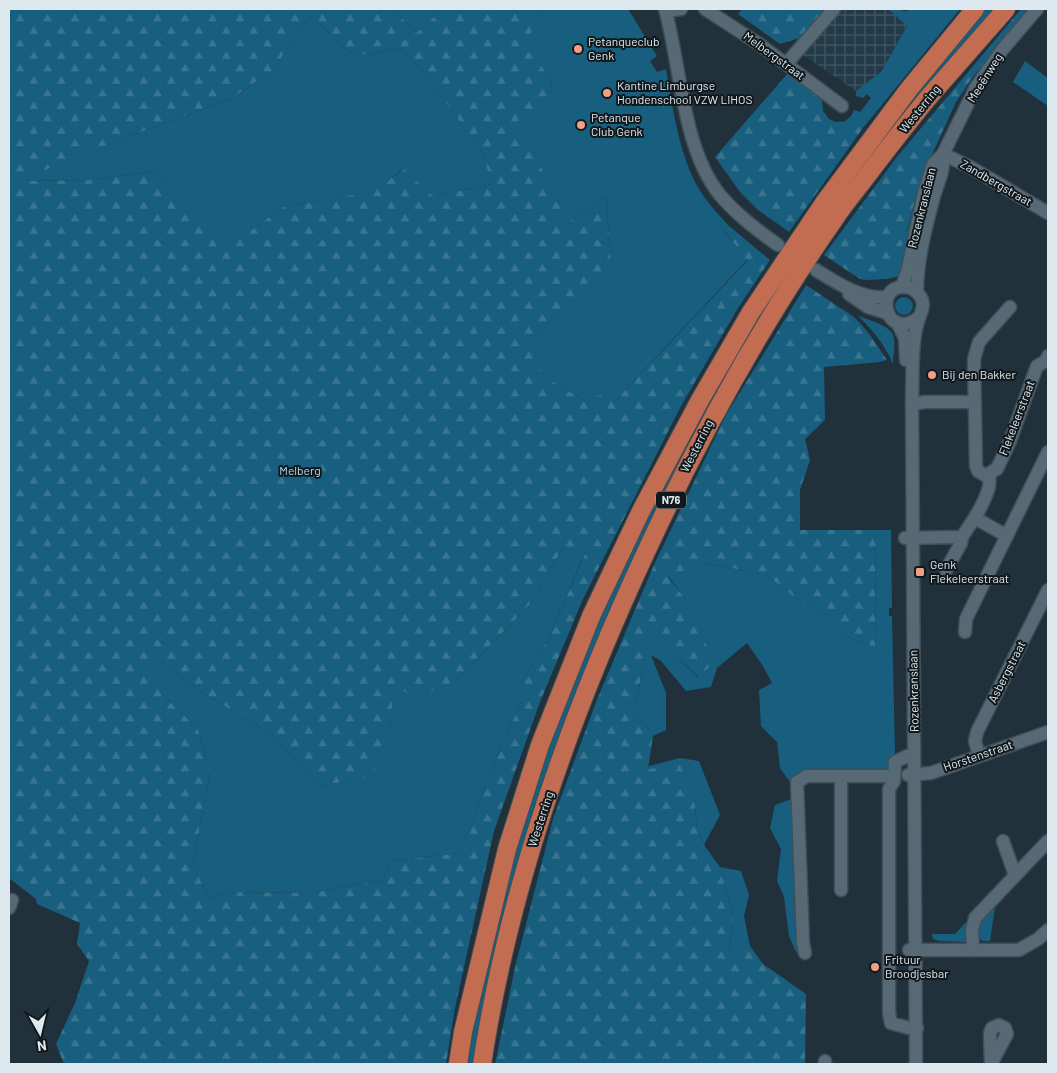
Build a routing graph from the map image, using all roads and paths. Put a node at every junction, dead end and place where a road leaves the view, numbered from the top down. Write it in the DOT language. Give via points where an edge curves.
graph roads {
  1 [pos="681,9"];
  2 [pos="705,9"];
  3 [pos="834,9"];
  4 [pos="975,9"];
  5 [pos="1006,9"];
  6 [pos="1036,9"];
  7 [pos="666,10"];
  8 [pos="786,64"];
  9 [pos="842,106"];
  10 [pos="944,154"];
  11 [pos="1048,213"];
  12 [pos="778,246"];
  13 [pos="816,270"];
  14 [pos="830,279"];
  15 [pos="902,287"];
  16 [pos="918,292"];
  17 [pos="887,297"];
  18 [pos="1010,307"];
  19 [pos="887,313"];
  20 [pos="918,318"];
  21 [pos="897,322"];
  22 [pos="1048,356"];
  23 [pos="975,402"];
  24 [pos="912,404"];
  25 [pos="1048,452"];
  26 [pos="988,477"];
  27 [pos="975,518"];
  28 [pos="1007,536"];
  29 [pos="962,537"];
  30 [pos="908,538"];
  31 [pos="946,570"];
  32 [pos="1048,590"];
  33 [pos="965,632"];
  34 [pos="1048,732"];
  35 [pos="979,756"];
  36 [pos="905,775"];
  37 [pos="841,776"];
  38 [pos="1003,841"];
  39 [pos="1048,841"];
  40 [pos="1015,875"];
  41 [pos="841,890"];
  42 [pos="1048,930"];
  43 [pos="973,950"];
  44 [pos="913,951"];
  45 [pos="806,953"];
  46 [pos="913,1028"];
  47 [pos="458,1064"];
  48 [pos="482,1064"];
  49 [pos="909,1064"];
  50 [pos="916,1064"];
  1 -- 7 [label="street"];
  2 -- 8 [label="street, Melbergstraat"];
  3 -- 8 [label="street"];
  4 -- 47 [label="highway, Westerring / N76" via="909,89 824,203 751,312 641,511 592,614 540,745 507,849"];
  5 -- 48 [label="highway, Westerring / N76" via="926,101 836,216 765,324 716,409 664,512 567,739 530,851 507,938"];
  6 -- 10 [label="street, Meeënweg" via="976,87"];
  7 -- 12 [label="street" via="691,133 703,166 719,194 743,219"];
  8 -- 9 [label="street, Melbergstraat"];
  10 -- 11 [label="street, Zandbergstraat"];
  10 -- 15 [label="street, Rozenkranslaan" via="933,164"];
  10 -- 16 [label="street, Rozenkranslaan" via="944,168 921,254"];
  13 -- 14 [label="street"];
  14 -- 17 [label="street" via="868,297"];
  14 -- 19 [label="street" via="868,307"];
  15 -- 16 [label="street"];
  15 -- 17 [label="street"];
  16 -- 20 [label="street, Rozenkranslaan" via="923,305"];
  17 -- 19 [label="street"];
  18 -- 23 [label="street" via="980,342 974,359"];
  19 -- 21 [label="street, Rozenkranslaan"];
  20 -- 21 [label="street" via="904,324"];
  20 -- 24 [label="street, Rozenkranslaan"];
  21 -- 30 [label="street, Rozenkranslaan" via="906,346 904,398"];
  22 -- 26 [label="street, Flekeleerstraat" via="1037,366 1010,441 997,469"];
  23 -- 24 [label="street"];
  23 -- 26 [label="street" via="976,466"];
  24 -- 30 [label="street, Rozenkranslaan"];
  25 -- 28 [label="street"];
  26 -- 27 [label="street, Flekeleerstraat" via="989,486"];
  27 -- 28 [label="street"];
  27 -- 29 [label="street, Flekeleerstraat"];
  28 -- 33 [label="street" via="966,620"];
  29 -- 30 [label="street"];
  29 -- 31 [label="street, Flekeleerstraat"];
  30 -- 36 [label="street, Rozenkranslaan"];
  30 -- 36 [label="street, Rozenkranslaan"];
  32 -- 35 [label="street, Asbergstraat" via="976,732"];
  34 -- 35 [label="street, Horstenstraat"];
  35 -- 36 [label="street, Horstenstraat" via="931,773"];
  36 -- 37 [label="street, Horstenstraat"];
  36 -- 44 [label="street, Rozenkranslaan"];
  36 -- 46 [label="street" via="894,781 889,789 889,1013 891,1023"];
  37 -- 41 [label="street"];
  37 -- 45 [label="street, Horstenstraat" via="807,776 797,782 803,944"];
  38 -- 40 [label="street"];
  39 -- 40 [label="street"];
  40 -- 43 [label="street" via="975,918"];
  42 -- 43 [label="street" via="1019,950"];
  43 -- 44 [label="street"];
  44 -- 46 [label="street, Rozenkranslaan"];
  46 -- 49 [label="street, Rozenkranslaan"];
  46 -- 50 [label="street, Rozenkranslaan"];
}
